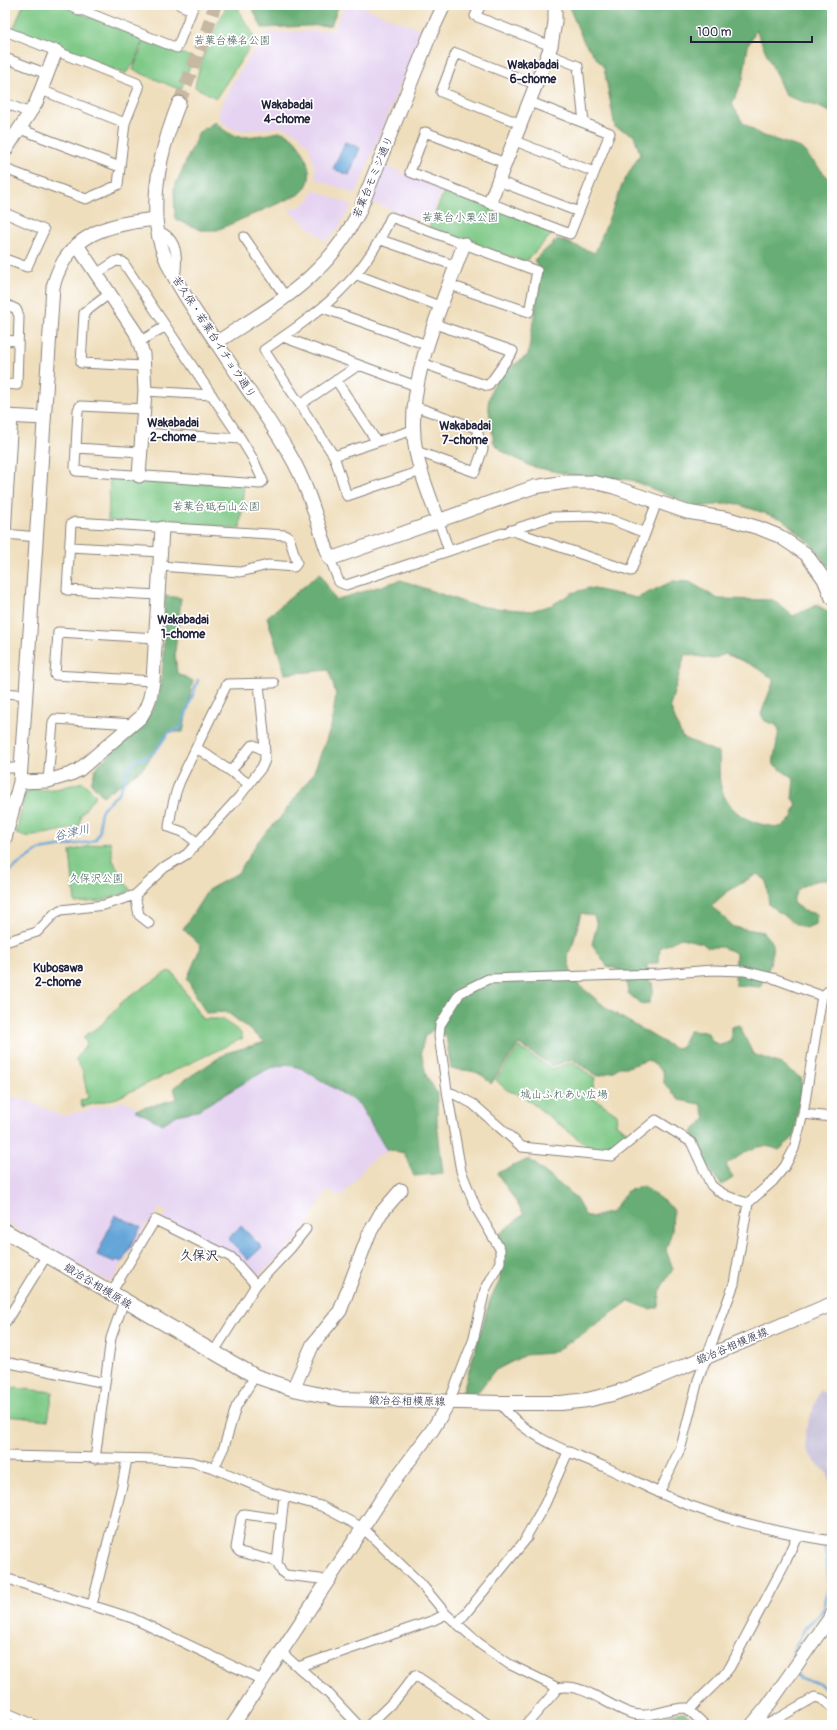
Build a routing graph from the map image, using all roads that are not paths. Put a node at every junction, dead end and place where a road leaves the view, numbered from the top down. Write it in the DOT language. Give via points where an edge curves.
graph roads {
  1 [pos="180,5"];
  2 [pos="444,5"];
  3 [pos="481,5"];
  4 [pos="555,5"];
  5 [pos="77,6"];
  6 [pos="193,8"];
  7 [pos="5,31"];
  8 [pos="550,50"];
  9 [pos="56,51"];
  10 [pos="5,58"];
  11 [pos="47,74"];
  12 [pos="536,85"];
  13 [pos="41,90"];
  14 [pos="530,102"];
  15 [pos="5,103"];
  16 [pos="179,103"];
  17 [pos="30,113"];
  18 [pos="125,123"];
  19 [pos="584,123"];
  20 [pos="521,124"];
  21 [pos="20,129"];
  22 [pos="514,141"];
  23 [pos="6,149"];
  24 [pos="505,164"];
  25 [pos="120,167"];
  26 [pos="5,169"];
  27 [pos="594,172"];
  28 [pos="498,181"];
  29 [pos="490,202"];
  30 [pos="579,212"];
  31 [pos="5,213"];
  32 [pos="157,225"];
  33 [pos="244,237"];
  34 [pos="381,240"];
  35 [pos="464,244"];
  36 [pos="77,245"];
  37 [pos="5,258"];
  38 [pos="456,266"];
  39 [pos="96,274"];
  40 [pos="357,275"];
  41 [pos="450,285"];
  42 [pos="109,294"];
  43 [pos="285,296"];
  44 [pos="5,304"];
  45 [pos="442,307"];
  46 [pos="323,308"];
  47 [pos="435,324"];
  48 [pos="166,326"];
  49 [pos="283,337"];
  50 [pos="5,340"];
  51 [pos="17,341"];
  52 [pos="139,342"];
  53 [pos="216,343"];
  54 [pos="428,345"];
  55 [pos="422,363"];
  56 [pos="359,365"];
  57 [pos="144,366"];
  58 [pos="336,380"];
  59 [pos="5,384"];
  60 [pos="416,386"];
  61 [pos="145,392"];
  62 [pos="212,395"];
  63 [pos="301,404"];
  64 [pos="414,406"];
  65 [pos="144,409"];
  66 [pos="9,416"];
  67 [pos="44,418"];
  68 [pos="413,430"];
  69 [pos="142,433"];
  70 [pos="241,439"];
  71 [pos="377,442"];
  72 [pos="76,448"];
  73 [pos="416,451"];
  74 [pos="141,452"];
  75 [pos="334,456"];
  76 [pos="421,471"];
  77 [pos="139,476"];
  78 [pos="657,502"];
  79 [pos="439,522"];
  80 [pos="162,528"];
  81 [pos="510,530"];
  82 [pos="646,533"];
  83 [pos="37,537"];
  84 [pos="70,547"];
  85 [pos="449,551"];
  86 [pos="161,552"];
  87 [pos="330,559"];
  88 [pos="160,566"];
  89 [pos="158,596"];
  90 [pos="832,598"];
  91 [pos="155,638"];
  92 [pos="153,681"];
  93 [pos="274,683"];
  94 [pos="259,684"];
  95 [pos="5,693"];
  96 [pos="27,695"];
  97 [pos="134,724"];
  98 [pos="197,748"];
  99 [pos="265,751"];
  100 [pos="5,768"];
  101 [pos="21,768"];
  102 [pos="231,771"];
  103 [pos="48,781"];
  104 [pos="20,782"];
  105 [pos="249,784"];
  106 [pos="5,838"];
  107 [pos="198,843"];
  108 [pos="136,895"];
  109 [pos="149,923"];
  110 [pos="5,942"];
  111 [pos="832,988"];
  112 [pos="822,996"];
  113 [pos="448,1097"];
  114 [pos="803,1114"];
  115 [pos="832,1117"];
  116 [pos="401,1190"];
  117 [pos="748,1203"];
  118 [pos="306,1229"];
  119 [pos="5,1231"];
  120 [pos="47,1255"];
  121 [pos="256,1285"];
  122 [pos="111,1293"];
  123 [pos="124,1301"];
  124 [pos="832,1304"];
  125 [pos="5,1323"];
  126 [pos="213,1353"];
  127 [pos="708,1356"];
  128 [pos="5,1362"];
  129 [pos="255,1376"];
  130 [pos="105,1383"];
  131 [pos="293,1389"];
  132 [pos="449,1402"];
  133 [pos="500,1403"];
  134 [pos="568,1452"];
  135 [pos="5,1456"];
  136 [pos="95,1459"];
  137 [pos="127,1459"];
  138 [pos="214,1468"];
  139 [pos="659,1493"];
  140 [pos="284,1496"];
  141 [pos="280,1519"];
  142 [pos="363,1528"];
  143 [pos="797,1535"];
  144 [pos="832,1541"];
  145 [pos="276,1561"];
  146 [pos="5,1578"];
  147 [pos="328,1582"];
  148 [pos="92,1605"];
  149 [pos="446,1614"];
  150 [pos="832,1615"];
  151 [pos="457,1624"];
  152 [pos="280,1652"];
  153 [pos="298,1666"];
  154 [pos="262,1680"];
  155 [pos="558,1688"];
  156 [pos="832,1707"];
  157 [pos="690,1710"];
  158 [pos="5,1712"];
  159 [pos="754,1723"];
  160 [pos="36,1725"];
  161 [pos="233,1725"];
  162 [pos="358,1725"];
  163 [pos="369,1725"];
  164 [pos="489,1725"];
  165 [pos="526,1725"];
  166 [pos="705,1725"];
  1 -- 6 [label="street"];
  2 -- 43 [label="street, 若葉台モミジ通り" via="430,34 360,212 329,258"];
  3 -- 8 [label="street" via="475,16"];
  4 -- 8 [label="street" via="556,22"];
  5 -- 6 [label="street" via="177,48"];
  7 -- 9 [label="street"];
  8 -- 12 [label="street"];
  8 -- 19 [label="street" via="578,66"];
  9 -- 11 [label="street"];
  9 -- 18 [label="street" via="137,83 139,88"];
  10 -- 11 [label="street"];
  11 -- 13 [label="street"];
  12 -- 14 [label="street"];
  12 -- 20 [label="street" via="456,53 441,92"];
  13 -- 17 [label="street"];
  13 -- 18 [label="street"];
  14 -- 19 [label="street"];
  14 -- 20 [label="street"];
  15 -- 17 [label="street"];
  16 -- 32 [label="street, 苦久保・若葉台イチョウ通り" via="160,159 156,194"];
  17 -- 21 [label="street"];
  18 -- 25 [label="street"];
  19 -- 27 [label="street" via="610,133"];
  20 -- 22 [label="street"];
  21 -- 23 [label="street"];
  21 -- 25 [label="street"];
  22 -- 24 [label="street"];
  22 -- 27 [label="street"];
  24 -- 28 [label="street"];
  24 -- 29 [label="street" via="425,132 410,172"];
  25 -- 26 [label="street" via="118,185 86,199"];
  27 -- 30 [label="street"];
  28 -- 29 [label="street"];
  28 -- 30 [label="street"];
  29 -- 30 [label="street" via="570,234"];
  31 -- 37 [label="street" via="44,230 27,267"];
  32 -- 36 [label="street" via="110,226"];
  32 -- 53 [label="street, 苦久保・若葉台イチョウ通り" via="164,253 175,278"];
  33 -- 43 [label="street"];
  34 -- 35 [label="street" via="391,217"];
  34 -- 38 [label="street"];
  34 -- 40 [label="street"];
  35 -- 38 [label="street"];
  35 -- 41 [label="street" via="537,271 529,312"];
  36 -- 39 [label="street"];
  36 -- 67 [label="street" via="60,267 54,286"];
  38 -- 41 [label="street"];
  39 -- 42 [label="street"];
  39 -- 48 [label="street" via="116,261 124,262"];
  40 -- 45 [label="street"];
  40 -- 46 [label="street"];
  41 -- 45 [label="street"];
  42 -- 52 [label="street"];
  42 -- 57 [label="street" via="84,313 81,363"];
  43 -- 53 [label="street, 若葉台モミジ通り"];
  44 -- 51 [label="street" via="18,312"];
  45 -- 47 [label="street"];
  46 -- 49 [label="street"];
  46 -- 54 [label="street"];
  47 -- 54 [label="street"];
  47 -- 55 [label="street" via="514,351 488,386"];
  48 -- 52 [label="street"];
  48 -- 62 [label="street"];
  49 -- 56 [label="street"];
  49 -- 63 [label="street" via="264,350"];
  50 -- 51 [label="street"];
  51 -- 59 [label="street" via="18,385"];
  52 -- 57 [label="street"];
  53 -- 87 [label="street, 苦久保・若葉台イチョウ通り" via="291,456"];
  54 -- 55 [label="street"];
  55 -- 60 [label="street"];
  56 -- 58 [label="street"];
  56 -- 60 [label="street"];
  57 -- 61 [label="street"];
  58 -- 63 [label="street"];
  58 -- 71 [label="street"];
  60 -- 64 [label="street"];
  61 -- 62 [label="street"];
  61 -- 65 [label="street"];
  62 -- 70 [label="street"];
  63 -- 75 [label="street"];
  64 -- 68 [label="street"];
  64 -- 73 [label="street" via="476,428 484,449 475,472"];
  65 -- 69 [label="street"];
  65 -- 72 [label="street" via="82,405 78,410"];
  66 -- 67 [label="street"];
  66 -- 83 [label="street" via="6,534"];
  67 -- 83 [label="street"];
  68 -- 71 [label="street"];
  68 -- 73 [label="street"];
  69 -- 70 [label="street"];
  69 -- 74 [label="street"];
  70 -- 77 [label="street" via="264,479 262,483"];
  71 -- 75 [label="street"];
  72 -- 74 [label="street"];
  72 -- 77 [label="street" via="75,467 78,473"];
  73 -- 76 [label="street"];
  74 -- 77 [label="street"];
  75 -- 76 [label="street" via="348,496"];
  76 -- 79 [label="street"];
  78 -- 79 [label="street" via="593,482 547,484 534,486"];
  78 -- 82 [label="street"];
  78 -- 90 [label="street" via="687,512 729,519 779,536 806,554 824,579"];
  79 -- 85 [label="street"];
  79 -- 87 [label="street"];
  80 -- 84 [label="street" via="75,522 71,524"];
  80 -- 86 [label="street"];
  80 -- 88 [label="street" via="286,535 297,563 294,567 268,565 240,572"];
  81 -- 82 [label="street" via="551,517 591,516 612,520"];
  81 -- 82 [label="street" via="631,571"];
  81 -- 85 [label="street"];
  83 -- 96 [label="street"];
  84 -- 86 [label="street"];
  84 -- 89 [label="street" via="67,590"];
  85 -- 87 [label="street" via="346,585 339,582"];
  86 -- 88 [label="street"];
  88 -- 89 [label="street"];
  89 -- 91 [label="street"];
  91 -- 92 [label="street"];
  91 -- 92 [label="street" via="58,632 56,675"];
  92 -- 97 [label="street" via="147,708"];
  93 -- 94 [label="street"];
  94 -- 98 [label="street" via="227,684"];
  94 -- 99 [label="street"];
  95 -- 96 [label="street"];
  96 -- 101 [label="street"];
  97 -- 103 [label="street" via="79,770"];
  97 -- 103 [label="street" via="55,719"];
  98 -- 102 [label="street"];
  98 -- 107 [label="street" via="174,795 169,826"];
  99 -- 102 [label="street" via="251,746"];
  99 -- 105 [label="street" via="264,764"];
  100 -- 101 [label="street"];
  101 -- 104 [label="street"];
  102 -- 105 [label="street"];
  103 -- 104 [label="street"];
  104 -- 106 [label="street"];
  105 -- 107 [label="street"];
  107 -- 108 [label="street" via="187,854 164,868"];
  108 -- 109 [label="street" via="138,915"];
  108 -- 110 [label="street" via="104,905 61,910 37,932"];
  111 -- 112 [label="street"];
  112 -- 113 [label="street" via="773,978 744,971 488,979 460,993 440,1025 439,1036"];
  112 -- 114 [label="street"];
  113 -- 117 [label="street" via="451,1093 473,1104 522,1147 612,1156 656,1120 691,1142 715,1189 727,1197"];
  113 -- 132 [label="street" via="461,1171 477,1210 500,1249 500,1262 483,1295 473,1341"];
  114 -- 115 [label="street"];
  114 -- 117 [label="street" via="794,1149 785,1166 773,1181"];
  116 -- 131 [label="street" via="381,1213 369,1234 340,1310 313,1344"];
  117 -- 127 [label="street" via="734,1284"];
  118 -- 121 [label="street"];
  119 -- 120 [label="main road, 鍛冶谷相模原線"];
  120 -- 122 [label="main road, 鍛冶谷相模原線"];
  120 -- 125 [label="street"];
  121 -- 122 [label="street" via="231,1257 155,1220"];
  121 -- 126 [label="street"];
  122 -- 123 [label="main road, 鍛冶谷相模原線"];
  123 -- 126 [label="main road, 鍛冶谷相模原線"];
  123 -- 130 [label="street" via="111,1338"];
  124 -- 127 [label="main road, 鍛冶谷相模原線"];
  126 -- 129 [label="main road, 鍛冶谷相模原線"];
  127 -- 133 [label="main road, 鍛冶谷相模原線" via="649,1381 600,1397 561,1403"];
  127 -- 139 [label="street" via="695,1391 681,1447"];
  128 -- 130 [label="street"];
  129 -- 131 [label="main road, 鍛冶谷相模原線"];
  129 -- 138 [label="street" via="236,1407 224,1447"];
  130 -- 136 [label="street"];
  131 -- 132 [label="main road, 鍛冶谷相模原線" via="340,1399"];
  132 -- 133 [label="main road, 鍛冶谷相模原線"];
  132 -- 142 [label="street" via="433,1430 391,1485"];
  133 -- 134 [label="street" via="533,1434"];
  134 -- 139 [label="street"];
  134 -- 151 [label="street" via="545,1504 526,1538"];
  135 -- 136 [label="street"];
  136 -- 137 [label="street"];
  137 -- 138 [label="street" via="192,1462"];
  137 -- 148 [label="street"];
  138 -- 140 [label="street"];
  139 -- 143 [label="street" via="705,1510"];
  140 -- 141 [label="street"];
  140 -- 142 [label="street" via="321,1506"];
  141 -- 145 [label="street"];
  141 -- 145 [label="street" via="244,1514 241,1518 236,1548 240,1552"];
  142 -- 147 [label="street"];
  142 -- 149 [label="street" via="422,1585"];
  143 -- 144 [label="street"];
  143 -- 157 [label="street" via="730,1667"];
  145 -- 147 [label="street" via="286,1575"];
  146 -- 148 [label="street"];
  147 -- 152 [label="street"];
  148 -- 154 [label="street" via="132,1618"];
  149 -- 151 [label="street"];
  149 -- 153 [label="street"];
  150 -- 159 [label="street"];
  151 -- 155 [label="street" via="509,1664"];
  152 -- 153 [label="street"];
  152 -- 154 [label="street"];
  153 -- 162 [label="street"];
  154 -- 161 [label="street"];
  155 -- 157 [label="street" via="576,1689 634,1714 646,1715 685,1708"];
  155 -- 165 [label="street"];
  156 -- 159 [label="street" via="822,1699 813,1698 773,1722"];
  157 -- 166 [label="street"];
  158 -- 160 [label="street"];
  163 -- 164 [label="street" via="397,1698 415,1675"];
}
